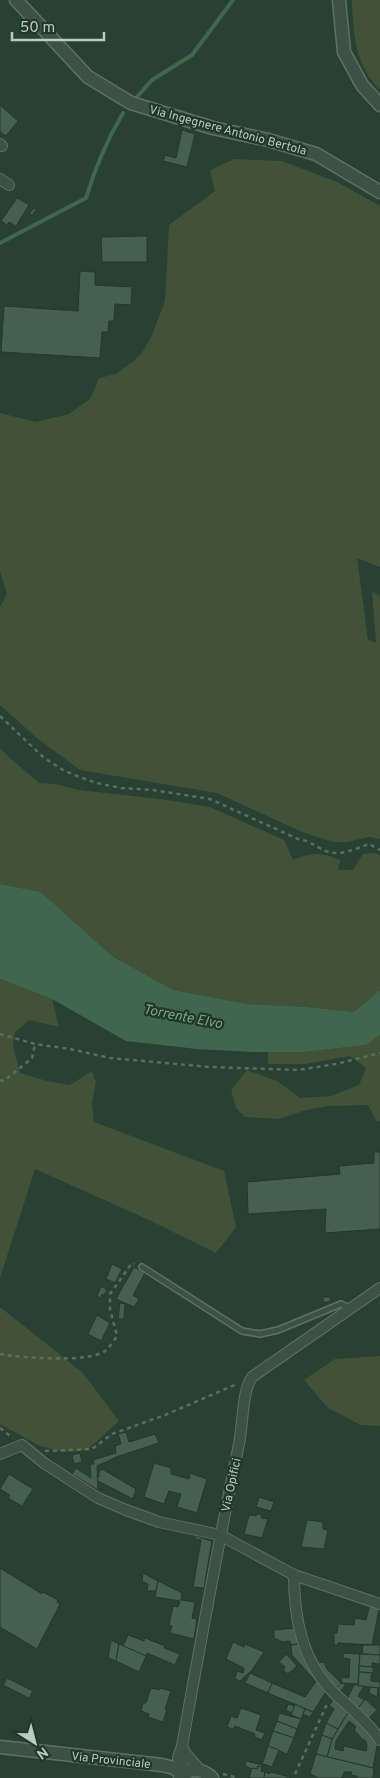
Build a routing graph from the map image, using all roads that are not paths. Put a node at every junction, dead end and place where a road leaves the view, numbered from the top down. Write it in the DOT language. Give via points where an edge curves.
graph roads {
  1 [pos="16,0"];
  2 [pos="339,0"];
  3 [pos="380,105"];
  4 [pos="380,192"];
  5 [pos="142,1267"];
  6 [pos="380,1288"];
  7 [pos="351,1309"];
  8 [pos="0,1454"];
  9 [pos="220,1535"];
  10 [pos="294,1576"];
  11 [pos="380,1604"];
  12 [pos="380,1740"];
  13 [pos="182,1746"];
  14 [pos="0,1747"];
  15 [pos="162,1765"];
  16 [pos="200,1770"];
  17 [pos="181,1776"];
  18 [pos="212,1778"];
  1 -- 4 [label="street, Via Ingegnere Antonio Bertola" via="88,77 131,103 316,154"];
  2 -- 3 [label="street" via="344,52 362,85"];
  5 -- 7 [label="lane" via="242,1331 260,1334 278,1330 341,1304"];
  6 -- 7 [label="street"];
  7 -- 9 [label="street, Via Opifici" via="252,1377 246,1392 243,1426"];
  8 -- 9 [label="street" via="22,1445 98,1498 159,1522"];
  9 -- 10 [label="street"];
  9 -- 13 [label="street, Via Opifici"];
  10 -- 11 [label="street"];
  10 -- 12 [label="street" via="298,1622 309,1660 323,1681"];
  13 -- 15 [label="street"];
  13 -- 16 [label="street"];
  13 -- 17 [label="street, Via Opifici" via="178,1758"];
  14 -- 15 [label="street, Via Provinciale"];
  15 -- 17 [label="street, Via Provinciale" via="174,1768"];
  16 -- 17 [label="street"];
  16 -- 18 [label="street"];
}
